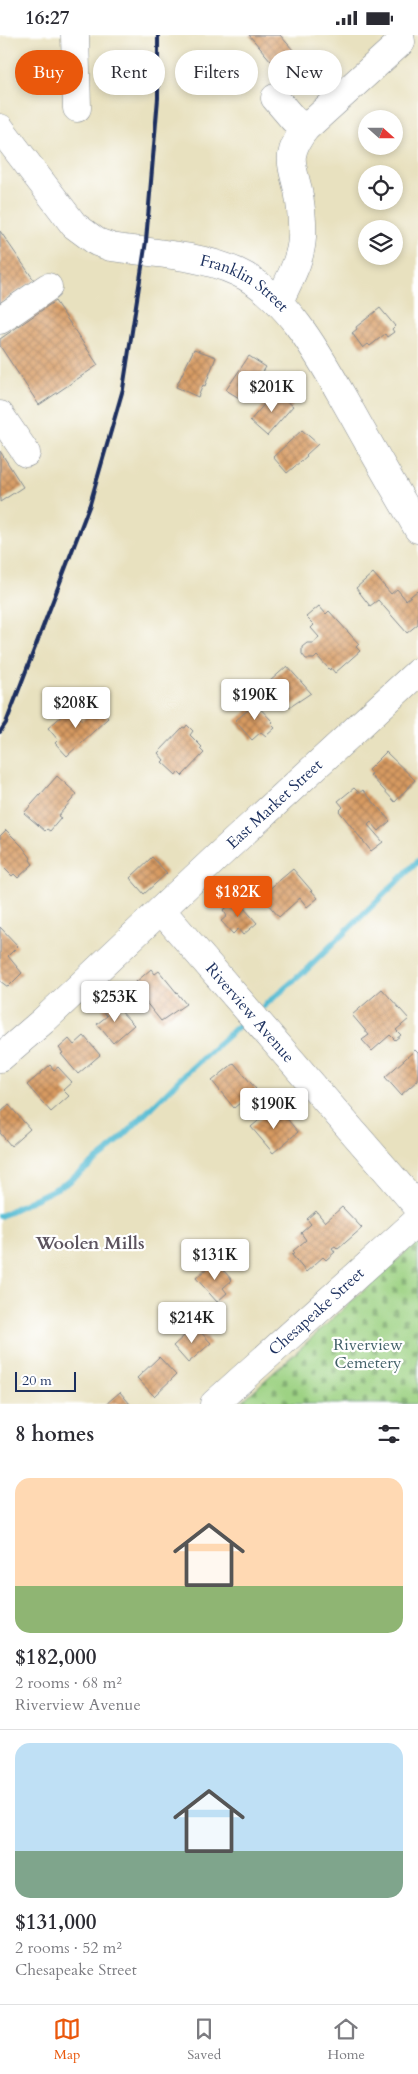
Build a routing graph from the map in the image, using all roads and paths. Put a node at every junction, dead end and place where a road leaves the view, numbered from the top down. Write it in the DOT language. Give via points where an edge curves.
graph roads {
  1 [pos="75,35"];
  2 [pos="400,35"];
  3 [pos="274,98"];
  4 [pos="77,108"];
  5 [pos="0,128"];
  6 [pos="306,129"];
  7 [pos="48,287"];
  8 [pos="279,302"];
  9 [pos="0,320"];
  10 [pos="0,415"];
  11 [pos="26,453"];
  12 [pos="418,529"];
  13 [pos="418,672"];
  14 [pos="160,910"];
  15 [pos="0,1058"];
  16 [pos="418,1207"];
  17 [pos="418,1220"];
  18 [pos="214,1404"];
  1 -- 4 [label="street"];
  2 -- 6 [label="street" via="401,42"];
  3 -- 6 [label="street"];
  5 -- 8 [label="street, Franklin Street" via="74,225 98,241 111,247 205,262 237,272 261,286"];
  6 -- 8 [label="street" via="296,141 292,155 292,170 302,214 302,239 295,268"];
  7 -- 9 [label="street"];
  8 -- 12 [label="street, Franklin Street" via="324,365"];
  10 -- 11 [label="street"];
  13 -- 14 [label="street, East Market Street"];
  14 -- 15 [label="street, East Market Street"];
  14 -- 16 [label="street, Riverview Avenue"];
  17 -- 18 [label="street, Chesapeake Street"];
}
